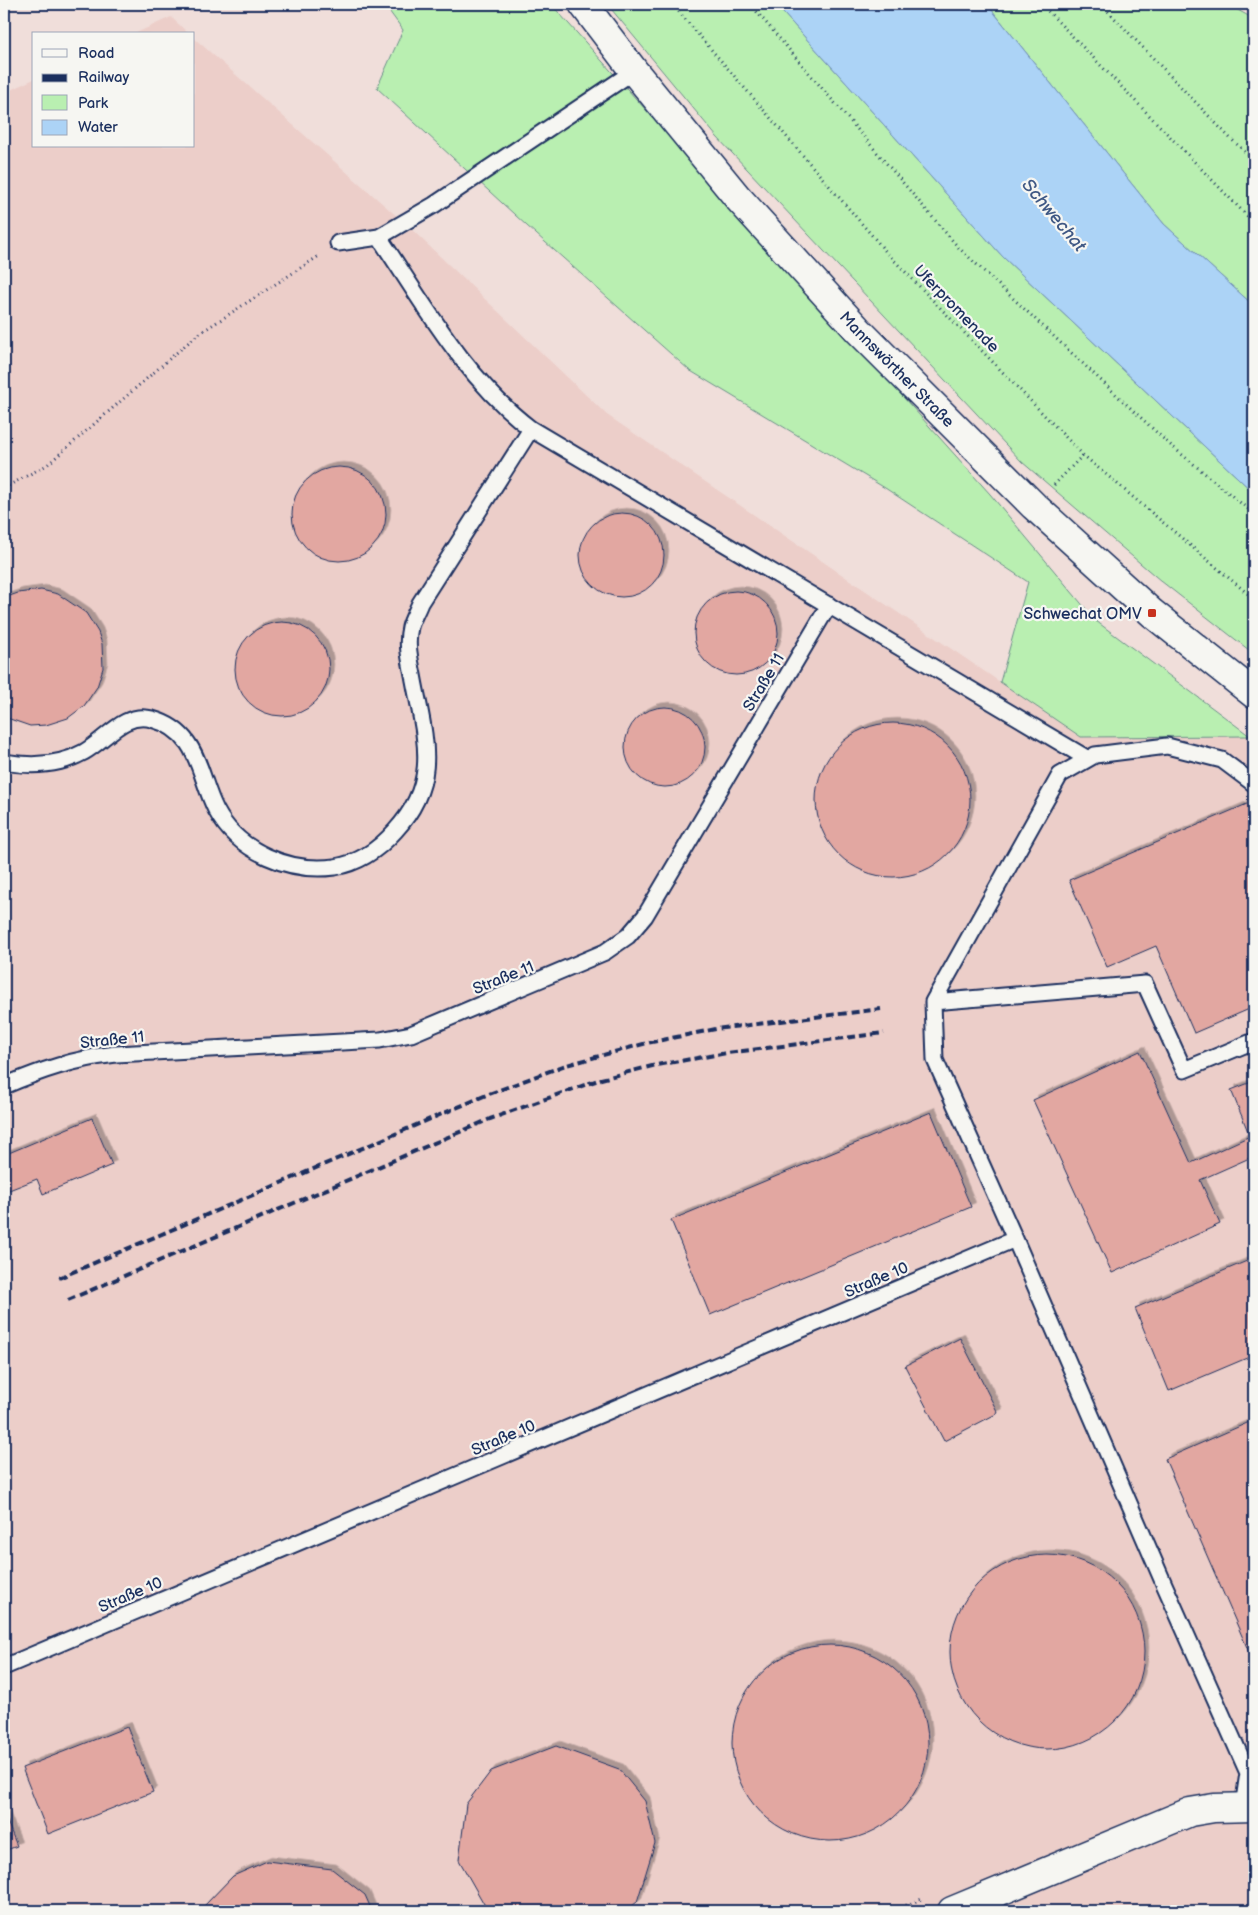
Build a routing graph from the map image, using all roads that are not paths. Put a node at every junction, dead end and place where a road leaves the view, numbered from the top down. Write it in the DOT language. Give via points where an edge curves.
graph roads {
  1 [pos="583,4"];
  2 [pos="634,71"];
  3 [pos="379,237"];
  4 [pos="338,244"];
  5 [pos="531,430"];
  6 [pos="829,605"];
  7 [pos="1254,694"];
  8 [pos="1088,759"];
  9 [pos="4,762"];
  10 [pos="1254,784"];
  11 [pos="933,1002"];
  12 [pos="1254,1041"];
  13 [pos="4,1086"];
  14 [pos="1016,1239"];
  15 [pos="4,1667"];
  16 [pos="1248,1807"];
  17 [pos="952,1911"];
  1 -- 2 [label="main road, Mannswörther Straße"];
  2 -- 3 [label="lane" via="434,205"];
  2 -- 7 [label="main road, Mannswörther Straße" via="738,198 859,332 1034,506 1152,613"];
  3 -- 4 [label="lane"];
  3 -- 5 [label="lane" via="457,352 509,412"];
  5 -- 6 [label="lane"];
  5 -- 9 [label="lane" via="420,603 410,626 408,645 428,754 425,780 404,822 382,845 367,855 348,865 319,868 288,864 255,850 237,838 216,810 192,748 172,728 152,719 134,718 84,752 47,766"];
  6 -- 8 [label="lane"];
  6 -- 13 [label="lane, Straße 11" via="645,916 628,936 605,952 411,1034 380,1040 86,1058 53,1066"];
  8 -- 10 [label="lane" via="1095,755 1167,746 1222,760"];
  8 -- 11 [label="lane" via="1060,775"];
  11 -- 12 [label="lane" via="1145,984 1184,1070"];
  11 -- 14 [label="lane" via="935,1060"];
  14 -- 15 [label="lane, Straße 10"];
  14 -- 16 [label="lane" via="1248,1773"];
  16 -- 17 [label="main road" via="1190,1812"];
}
